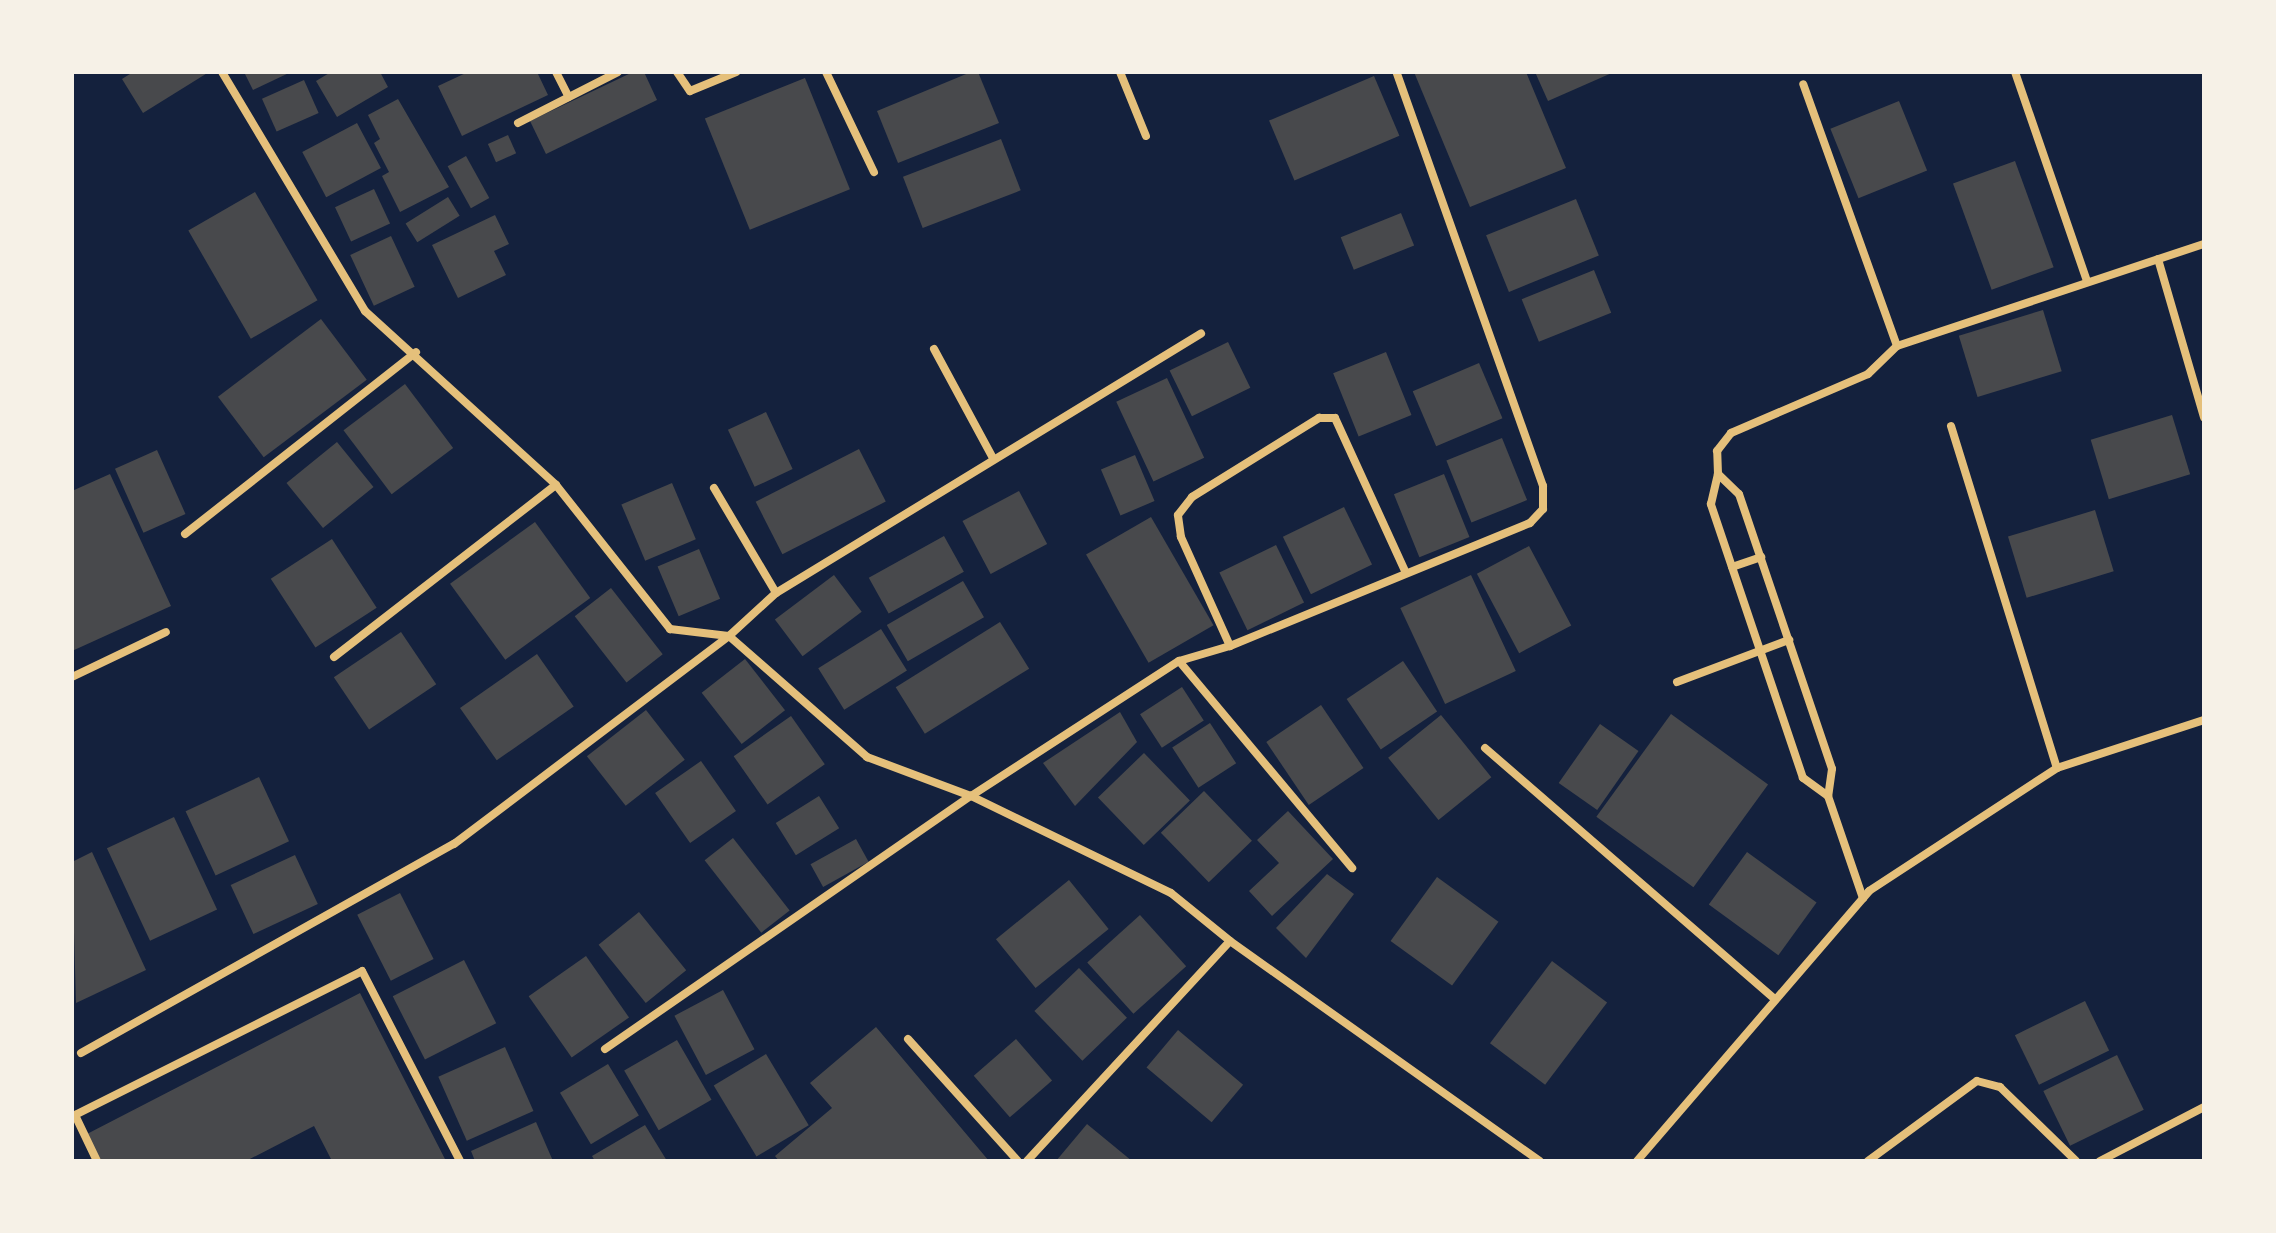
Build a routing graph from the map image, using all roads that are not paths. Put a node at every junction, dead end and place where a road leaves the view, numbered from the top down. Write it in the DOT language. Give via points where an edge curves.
graph roads {
  1 [pos="222,72"];
  2 [pos="556,72"];
  3 [pos="618,72"];
  4 [pos="677,72"];
  5 [pos="736,72"];
  6 [pos="826,72"];
  7 [pos="1120,72"];
  8 [pos="1396,72"];
  9 [pos="2015,72"];
  10 [pos="1803,84"];
  11 [pos="569,97"];
  12 [pos="518,123"];
  13 [pos="1146,136"];
  14 [pos="874,172"];
  15 [pos="2204,244"];
  16 [pos="2158,259"];
  17 [pos="2087,281"];
  18 [pos="1201,334"];
  19 [pos="1897,346"];
  20 [pos="934,349"];
  21 [pos="416,352"];
  22 [pos="2204,417"];
  23 [pos="1951,426"];
  24 [pos="993,458"];
  25 [pos="1718,474"];
  26 [pos="556,485"];
  27 [pos="714,488"];
  28 [pos="185,534"];
  29 [pos="1761,557"];
  30 [pos="1732,567"];
  31 [pos="1406,573"];
  32 [pos="776,593"];
  33 [pos="166,632"];
  34 [pos="729,636"];
  35 [pos="1789,640"];
  36 [pos="1230,646"];
  37 [pos="1760,650"];
  38 [pos="334,657"];
  39 [pos="1179,661"];
  40 [pos="72,677"];
  41 [pos="1677,682"];
  42 [pos="2204,720"];
  43 [pos="1485,748"];
  44 [pos="2057,768"];
  45 [pos="971,796"];
  46 [pos="1828,796"];
  47 [pos="1352,868"];
  48 [pos="1863,898"];
  49 [pos="1230,941"];
  50 [pos="1775,999"];
  51 [pos="908,1039"];
  52 [pos="605,1049"];
  53 [pos="81,1053"];
  54 [pos="2204,1107"];
  55 [pos="97,1161"];
  56 [pos="460,1161"];
  57 [pos="1018,1161"];
  58 [pos="1027,1161"];
  59 [pos="1540,1161"];
  60 [pos="1637,1161"];
  61 [pos="1868,1161"];
  62 [pos="2076,1161"];
  63 [pos="2100,1161"];
  1 -- 21 [label="street" via="365,311"];
  2 -- 11 [label="street"];
  3 -- 11 [label="street"];
  4 -- 5 [label="street" via="690,91"];
  6 -- 14 [label="street"];
  7 -- 13 [label="street"];
  8 -- 31 [label="street" via="1543,486 1543,509 1530,523"];
  9 -- 17 [label="street"];
  10 -- 19 [label="street"];
  11 -- 12 [label="street"];
  15 -- 16 [label="street"];
  16 -- 17 [label="street"];
  16 -- 22 [label="street"];
  17 -- 19 [label="street"];
  18 -- 24 [label="street"];
  19 -- 25 [label="street" via="1868,374 1731,433 1717,451"];
  20 -- 24 [label="street"];
  21 -- 26 [label="street"];
  21 -- 28 [label="street"];
  23 -- 44 [label="street"];
  24 -- 32 [label="street"];
  25 -- 29 [label="street" via="1739,494"];
  25 -- 30 [label="street" via="1711,504"];
  26 -- 34 [label="street" via="670,629"];
  26 -- 38 [label="street"];
  27 -- 32 [label="street"];
  29 -- 30 [label="street"];
  29 -- 35 [label="street"];
  30 -- 37 [label="street"];
  31 -- 36 [label="street"];
  31 -- 36 [label="street" via="1335,418 1319,418 1192,497 1178,515 1181,537"];
  32 -- 34 [label="street"];
  33 -- 40 [label="street"];
  34 -- 45 [label="street" via="867,757"];
  34 -- 53 [label="street" via="454,844"];
  35 -- 37 [label="street"];
  35 -- 46 [label="street" via="1832,769"];
  36 -- 39 [label="street"];
  37 -- 41 [label="street"];
  37 -- 46 [label="street" via="1803,778"];
  39 -- 45 [label="street"];
  39 -- 47 [label="street"];
  42 -- 44 [label="street"];
  43 -- 50 [label="street"];
  44 -- 48 [label="street"];
  45 -- 49 [label="street" via="1171,893"];
  45 -- 52 [label="street"];
  46 -- 48 [label="street"];
  48 -- 50 [label="street"];
  49 -- 58 [label="street"];
  49 -- 59 [label="street"];
  50 -- 60 [label="street"];
  51 -- 57 [label="street"];
  54 -- 63 [label="street"];
  55 -- 56 [label="street" via="75,1115 362,971"];
  61 -- 62 [label="street" via="1977,1081 2000,1087"];
}
